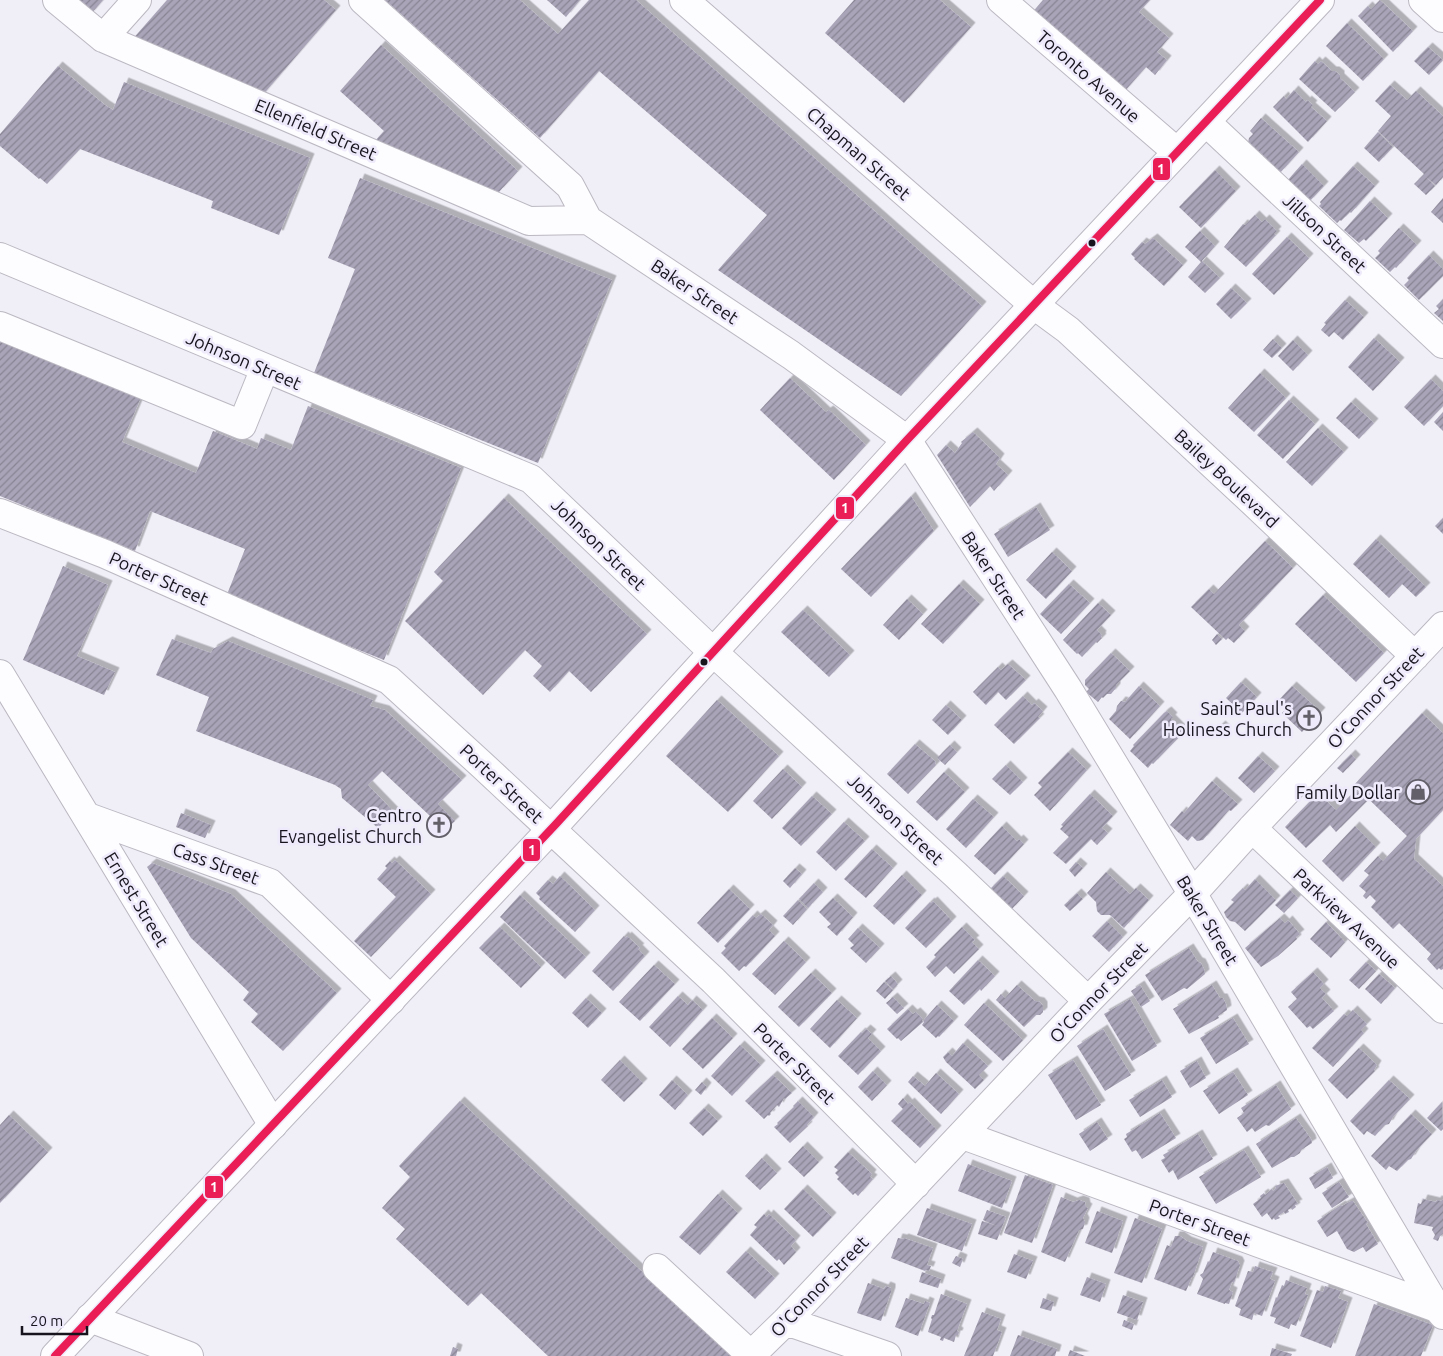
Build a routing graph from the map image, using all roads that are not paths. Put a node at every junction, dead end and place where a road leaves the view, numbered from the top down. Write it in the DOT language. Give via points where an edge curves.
graph roads {
  1 [pos="57,0"];
  2 [pos="137,0"];
  3 [pos="363,0"];
  4 [pos="684,0"];
  5 [pos="1001,0"];
  6 [pos="1424,0"];
  7 [pos="1314,2"];
  8 [pos="1443,18"];
  9 [pos="103,38"];
  10 [pos="1206,122"];
  11 [pos="1177,152"];
  12 [pos="588,220"];
  13 [pos="1,260"];
  14 [pos="1034,305"];
  15 [pos="0,326"];
  16 [pos="1443,344"];
  17 [pos="265,368"];
  18 [pos="907,440"];
  19 [pos="0,513"];
  20 [pos="1443,626"];
  21 [pos="712,651"];
  22 [pos="1415,656"];
  23 [pos="0,674"];
  24 [pos="88,817"];
  25 [pos="550,828"];
  26 [pos="1252,828"];
  27 [pos="1192,893"];
  28 [pos="390,1000"];
  29 [pos="1088,1001"];
  30 [pos="1443,1009"];
  31 [pos="273,1125"];
  32 [pos="963,1135"];
  33 [pos="916,1184"];
  34 [pos="657,1268"];
  35 [pos="1440,1312"];
  36 [pos="90,1318"];
  37 [pos="786,1321"];
  38 [pos="750,1355"];
  39 [pos="55,1356"];
  40 [pos="189,1356"];
  41 [pos="887,1356"];
  1 -- 9 [label="street, Ellenfield Street"];
  2 -- 9 [label="street"];
  3 -- 12 [label="street, Baker Street" via="570,186"];
  4 -- 14 [label="street, Chapman Street"];
  5 -- 11 [label="street, Toronto Avenue"];
  6 -- 8 [label="street"];
  7 -- 10 [label="street"];
  9 -- 12 [label="street, Ellenfield Street" via="530,221"];
  10 -- 11 [label="street"];
  10 -- 16 [label="street, Jillson Street"];
  11 -- 14 [label="street"];
  12 -- 18 [label="street, Baker Street" via="795,358"];
  13 -- 17 [label="street, Johnson Street"];
  14 -- 18 [label="street"];
  14 -- 22 [label="street, Bailey Boulevard" via="1068,330"];
  15 -- 17 [label="street" via="242,425"];
  17 -- 21 [label="street, Johnson Street" via="531,479"];
  18 -- 21 [label="street"];
  18 -- 27 [label="street, Baker Street" via="1068,689"];
  19 -- 25 [label="street, Porter Street" via="105,554 389,680"];
  20 -- 22 [label="street, O'Connor Street"];
  21 -- 25 [label="street"];
  21 -- 29 [label="street, Johnson Street"];
  22 -- 26 [label="street, O'Connor Street"];
  23 -- 24 [label="street, Ernest Street"];
  24 -- 28 [label="street, Cass Street" via="270,883"];
  24 -- 31 [label="street, Ernest Street"];
  25 -- 28 [label="street"];
  25 -- 33 [label="street, Porter Street" via="714,981"];
  26 -- 27 [label="street, O'Connor Street"];
  26 -- 30 [label="street, Parkview Avenue"];
  27 -- 29 [label="street, O'Connor Street"];
  27 -- 35 [label="street, Baker Street"];
  28 -- 31 [label="street"];
  29 -- 32 [label="street, O'Connor Street"];
  31 -- 36 [label="street"];
  32 -- 33 [label="street, O'Connor Street"];
  32 -- 35 [label="street, Porter Street"];
  33 -- 37 [label="street, O'Connor Street"];
  34 -- 38 [label="street"];
  36 -- 39 [label="street"];
  36 -- 40 [label="street"];
  37 -- 38 [label="street, O'Connor Street"];
  37 -- 41 [label="street"];
}
